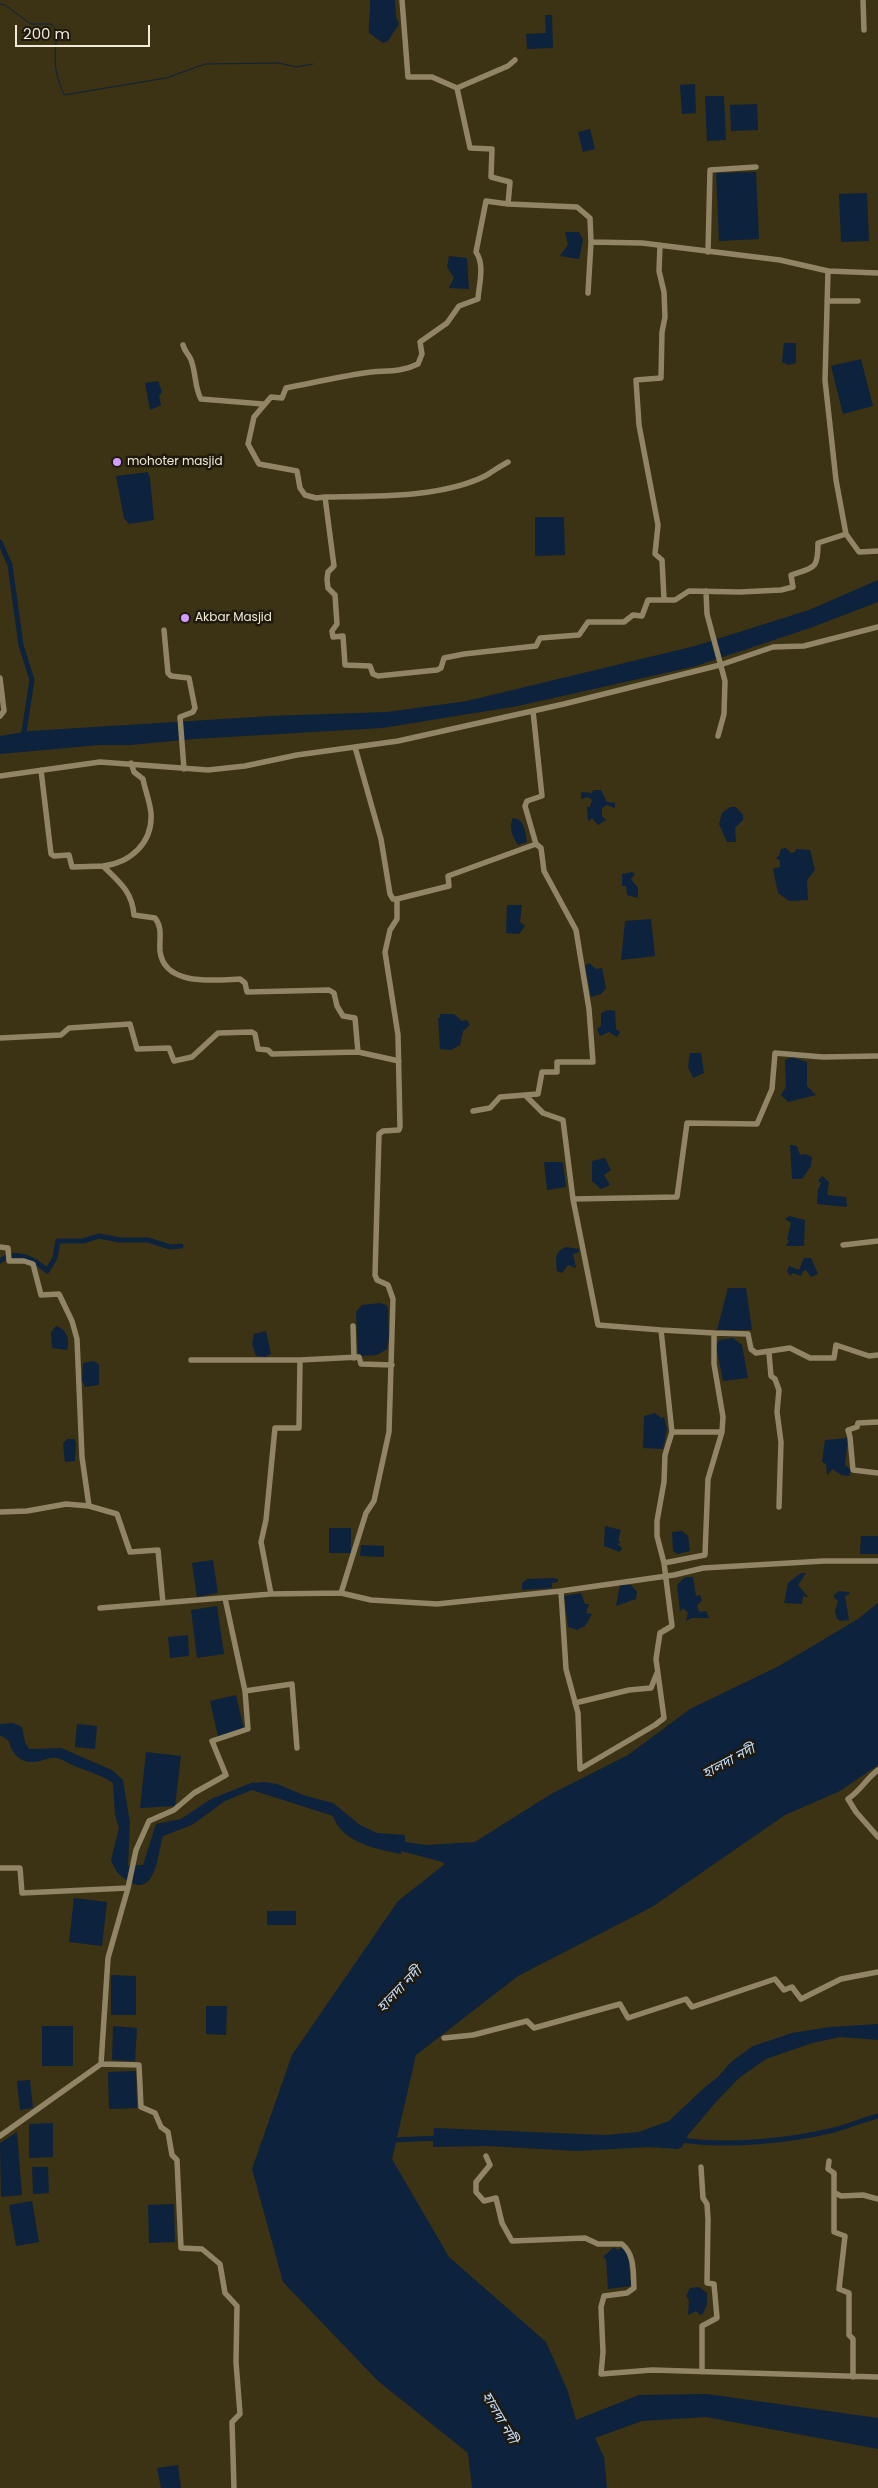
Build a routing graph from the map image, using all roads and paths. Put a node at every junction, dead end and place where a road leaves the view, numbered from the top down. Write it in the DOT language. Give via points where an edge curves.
graph roads {
  1 [pos="402,0"];
  2 [pos="863,0"];
  3 [pos="864,30"];
  4 [pos="515,60"];
  5 [pos="457,88"];
  6 [pos="756,166"];
  7 [pos="508,204"];
  8 [pos="591,242"];
  9 [pos="660,245"];
  10 [pos="708,252"];
  11 [pos="828,271"];
  12 [pos="878,272"];
  13 [pos="588,292"];
  14 [pos="827,301"];
  15 [pos="858,301"];
  16 [pos="183,345"];
  17 [pos="263,404"];
  18 [pos="508,462"];
  19 [pos="325,497"];
  20 [pos="846,534"];
  21 [pos="878,550"];
  22 [pos="706,592"];
  23 [pos="664,598"];
  24 [pos="878,628"];
  25 [pos="164,630"];
  26 [pos="719,663"];
  27 [pos="0,678"];
  28 [pos="533,711"];
  29 [pos="0,716"];
  30 [pos="718,736"];
  31 [pos="355,747"];
  32 [pos="131,763"];
  33 [pos="41,770"];
  34 [pos="184,770"];
  35 [pos="0,776"];
  36 [pos="536,844"];
  37 [pos="103,866"];
  38 [pos="397,898"];
  39 [pos="0,1038"];
  40 [pos="358,1052"];
  41 [pos="878,1056"];
  42 [pos="399,1061"];
  43 [pos="526,1096"];
  44 [pos="473,1111"];
  45 [pos="573,1199"];
  46 [pos="878,1241"];
  47 [pos="843,1245"];
  48 [pos="0,1247"];
  49 [pos="353,1326"];
  50 [pos="662,1330"];
  51 [pos="714,1333"];
  52 [pos="769,1353"];
  53 [pos="878,1355"];
  54 [pos="354,1358"];
  55 [pos="191,1360"];
  56 [pos="300,1360"];
  57 [pos="392,1365"];
  58 [pos="878,1422"];
  59 [pos="672,1432"];
  60 [pos="722,1432"];
  61 [pos="878,1473"];
  62 [pos="89,1506"];
  63 [pos="779,1506"];
  64 [pos="0,1512"];
  65 [pos="878,1562"];
  66 [pos="664,1563"];
  67 [pos="665,1576"];
  68 [pos="561,1592"];
  69 [pos="341,1593"];
  70 [pos="271,1594"];
  71 [pos="225,1598"];
  72 [pos="163,1603"];
  73 [pos="100,1608"];
  74 [pos="658,1672"];
  75 [pos="245,1691"];
  76 [pos="574,1702"];
  77 [pos="297,1748"];
  78 [pos="878,1770"];
  79 [pos="878,1837"];
  80 [pos="0,1868"];
  81 [pos="128,1888"];
  82 [pos="878,1972"];
  83 [pos="444,2038"];
  84 [pos="102,2064"];
  85 [pos="0,2136"];
  86 [pos="486,2156"];
  87 [pos="829,2161"];
  88 [pos="701,2168"];
  89 [pos="835,2193"];
  90 [pos="878,2199"];
  91 [pos="702,2372"];
  92 [pos="878,2377"];
  93 [pos="853,2378"];
  94 [pos="234,2488"];
  1 -- 5 [label="street" via="408,77 432,77"];
  2 -- 3 [label="street"];
  4 -- 5 [label="street"];
  5 -- 7 [label="street" via="470,148 492,149 491,177 510,182"];
  6 -- 10 [label="street" via="710,170"];
  7 -- 8 [label="street" via="577,206 590,218"];
  7 -- 17 [label="street" via="486,201 476,252 481,265 478,299 459,306 447,323 420,342 422,354 418,364 404,371 372,372 286,388 282,398 270,397"];
  8 -- 9 [label="street"];
  8 -- 13 [label="street"];
  9 -- 10 [label="street"];
  9 -- 23 [label="street" via="659,271 665,317 661,378 636,380 639,425 658,525 655,554 662,560"];
  10 -- 11 [label="street" via="780,260"];
  11 -- 12 [label="street"];
  11 -- 14 [label="street"];
  14 -- 15 [label="street"];
  14 -- 20 [label="street" via="824,380"];
  16 -- 17 [label="street" via="185,354 192,360 201,399"];
  17 -- 19 [label="street" via="251,427 248,444 252,454 259,464 297,471 300,488 305,495"];
  18 -- 19 [label="street" via="484,476 447,488 378,496"];
  19 -- 23 [label="street" via="334,560 327,579 328,588 335,594 337,624 332,631 333,637 343,636 345,665 370,666 373,674 437,670 444,658 536,646 540,638 579,635 588,622 624,622 633,615 642,616 648,600"];
  20 -- 21 [label="street" via="859,552"];
  20 -- 22 [label="street" via="818,543 818,562 812,568 791,575 793,586 781,590"];
  22 -- 23 [label="street" via="689,591 675,600"];
  22 -- 26 [label="street" via="707,614"];
  24 -- 26 [label="street" via="804,646 774,647"];
  25 -- 34 [label="street" via="169,676 190,680 194,710 180,716"];
  26 -- 28 [label="street"];
  26 -- 30 [label="street" via="725,681 725,698"];
  27 -- 29 [label="street" via="4,711"];
  28 -- 31 [label="street" via="398,741"];
  28 -- 36 [label="street" via="542,796 527,801 526,806"];
  31 -- 34 [label="street" via="238,767"];
  31 -- 38 [label="street" via="381,839 391,897"];
  32 -- 33 [label="street" via="100,762"];
  32 -- 34 [label="street"];
  32 -- 37 [label="street" via="134,772 143,778 150,808 147,836 142,846 122,862"];
  33 -- 35 [label="street"];
  33 -- 37 [label="street" via="51,854 69,855 72,867"];
  36 -- 38 [label="street" via="448,876 449,886"];
  36 -- 43 [label="street" via="540,848 544,871 576,930 594,1062 557,1062 557,1072 542,1072 538,1094"];
  37 -- 40 [label="street" via="127,889 134,915 155,918 160,923 160,953 164,964 175,972 198,980 240,979 247,992 329,990 334,993 336,1006 343,1016 355,1018"];
  38 -- 42 [label="street" via="397,919 390,930 385,952 394,1000"];
  39 -- 40 [label="street" via="61,1035 69,1028 130,1024 137,1049 169,1048 174,1061 192,1057 218,1033 254,1033 258,1049 272,1054"];
  40 -- 42 [label="street"];
  41 -- 45 [label="street" via="823,1057 775,1053 772,1089 757,1124 687,1123 677,1197"];
  42 -- 57 [label="street" via="400,1127 399,1130 378,1134 375,1223 375,1275 377,1280 388,1285 393,1299"];
  43 -- 44 [label="street" via="500,1096 490,1108"];
  43 -- 45 [label="street" via="543,1113 563,1120"];
  45 -- 50 [label="street" via="598,1325"];
  46 -- 47 [label="street"];
  48 -- 62 [label="street" via="8,1248 10,1261 33,1264 41,1295 59,1294 72,1321 77,1338 82,1457"];
  49 -- 54 [label="street"];
  50 -- 51 [label="street"];
  50 -- 59 [label="street"];
  51 -- 52 [label="street" via="748,1334 751,1349 756,1353"];
  51 -- 60 [label="street"];
  52 -- 53 [label="street" via="790,1348 810,1358 834,1358 836,1345 869,1356"];
  52 -- 63 [label="street" via="771,1376 779,1390"];
  54 -- 56 [label="street"];
  54 -- 57 [label="street" via="359,1357 361,1364"];
  55 -- 56 [label="street"];
  56 -- 70 [label="street" via="299,1428 275,1428 261,1542"];
  57 -- 69 [label="street" via="389,1432 384,1461 374,1501 366,1513"];
  58 -- 61 [label="street" via="858,1423 857,1427 848,1430 853,1470"];
  59 -- 60 [label="street"];
  59 -- 66 [label="street" via="665,1455 664,1482 656,1521"];
  60 -- 66 [label="street" via="708,1479 705,1555"];
  62 -- 64 [label="street" via="66,1504"];
  62 -- 72 [label="street" via="117,1514 130,1552 158,1550"];
  65 -- 67 [label="street" via="824,1561 703,1568"];
  66 -- 67 [label="street"];
  67 -- 68 [label="street"];
  67 -- 74 [label="street" via="672,1626 660,1633 656,1659"];
  68 -- 69 [label="street" via="437,1604 371,1600"];
  68 -- 76 [label="street" via="566,1669"];
  69 -- 70 [label="street"];
  70 -- 71 [label="street"];
  71 -- 72 [label="street"];
  71 -- 75 [label="street"];
  72 -- 73 [label="street"];
  74 -- 76 [label="street" via="650,1688"];
  74 -- 76 [label="street" via="664,1718 580,1769 578,1713"];
  75 -- 77 [label="street" via="292,1684"];
  75 -- 81 [label="street" via="248,1728 212,1741 226,1775 174,1810 149,1821 136,1850"];
  78 -- 79 [label="street" via="865,1780 862,1790 848,1799"];
  80 -- 81 [label="street" via="20,1868 22,1892"];
  81 -- 84 [label="street" via="108,1958"];
  82 -- 83 [label="street" via="841,1980 801,1999 792,1987 784,1990 776,1979 692,2007 686,1999 628,2018 620,2004 534,2028 527,2021 473,2035"];
  84 -- 85 [label="street"];
  84 -- 94 [label="street" via="139,2065 141,2107 154,2113 161,2127 168,2132 172,2155 177,2160 181,2248 202,2249 220,2264 224,2293 237,2306 236,2362 240,2414 232,2422"];
  86 -- 91 [label="street" via="490,2165 476,2182 476,2192 484,2201 496,2198 502,2223 512,2241 585,2238 598,2244 622,2244 629,2249 634,2288 604,2296 601,2307 601,2374 652,2370"];
  87 -- 89 [label="street" via="828,2169 834,2173"];
  88 -- 91 [label="street" via="708,2219 708,2283 714,2284 717,2318 702,2326"];
  89 -- 90 [label="street" via="841,2196 862,2194"];
  89 -- 93 [label="street" via="834,2232 844,2236 842,2275 838,2281 839,2289 849,2294"];
  91 -- 93 [label="street"];
  92 -- 93 [label="street"];
}
